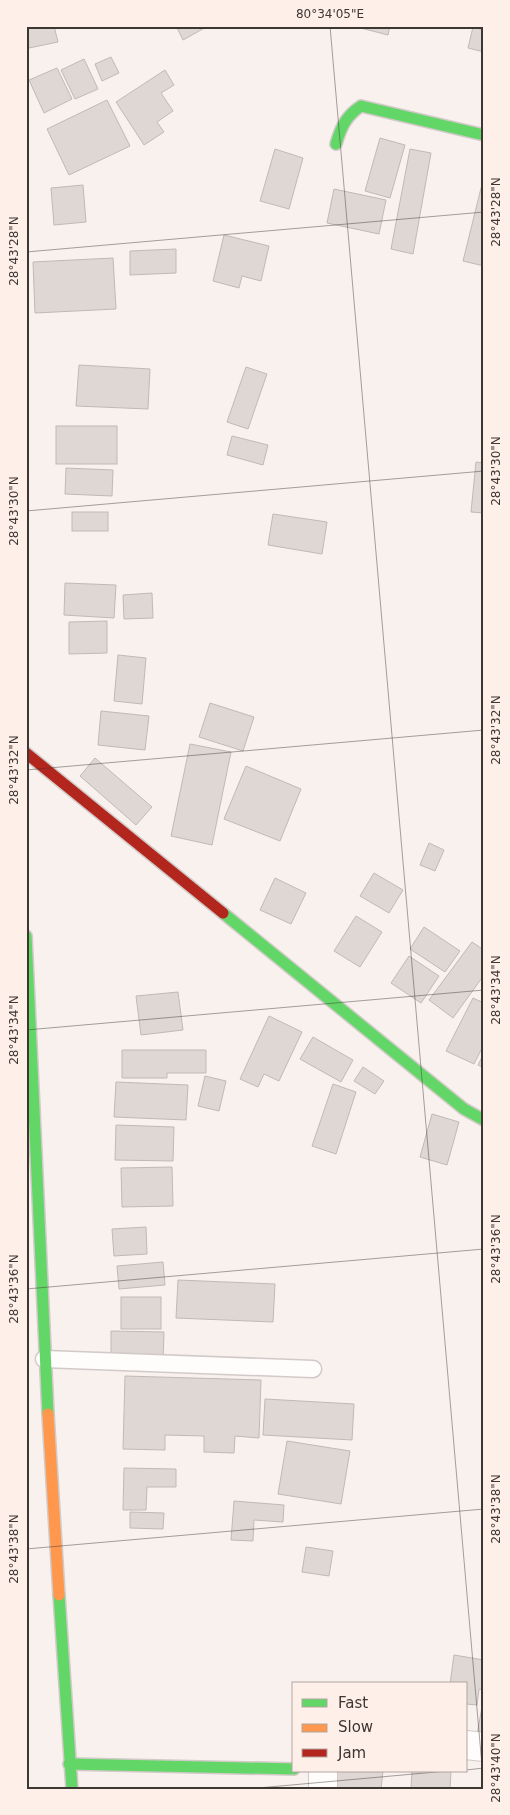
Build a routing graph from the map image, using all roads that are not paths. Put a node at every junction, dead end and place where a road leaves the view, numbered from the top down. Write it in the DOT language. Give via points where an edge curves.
graph roads {
  1 [pos="484,135"];
  2 [pos="336,144"];
  3 [pos="26,753"];
  4 [pos="26,936"];
  5 [pos="484,1120"];
  6 [pos="44,1359"];
  7 [pos="314,1369"];
  8 [pos="468,1745"];
  9 [pos="484,1747"];
  10 [pos="69,1764"];
  11 [pos="292,1769"];
  12 [pos="323,1772"];
  13 [pos="72,1789"];
  14 [pos="323,1789"];
  1 -- 2 [label="main road" via="361,106 348,114"];
  3 -- 5 [label="main road" via="464,1109"];
  4 -- 6 [label="main road"];
  6 -- 7 [label="lane"];
  6 -- 10 [label="main road"];
  8 -- 9 [label="street"];
  10 -- 11 [label="main road"];
  10 -- 13 [label="main road"];
  12 -- 14 [label="street"];
}
